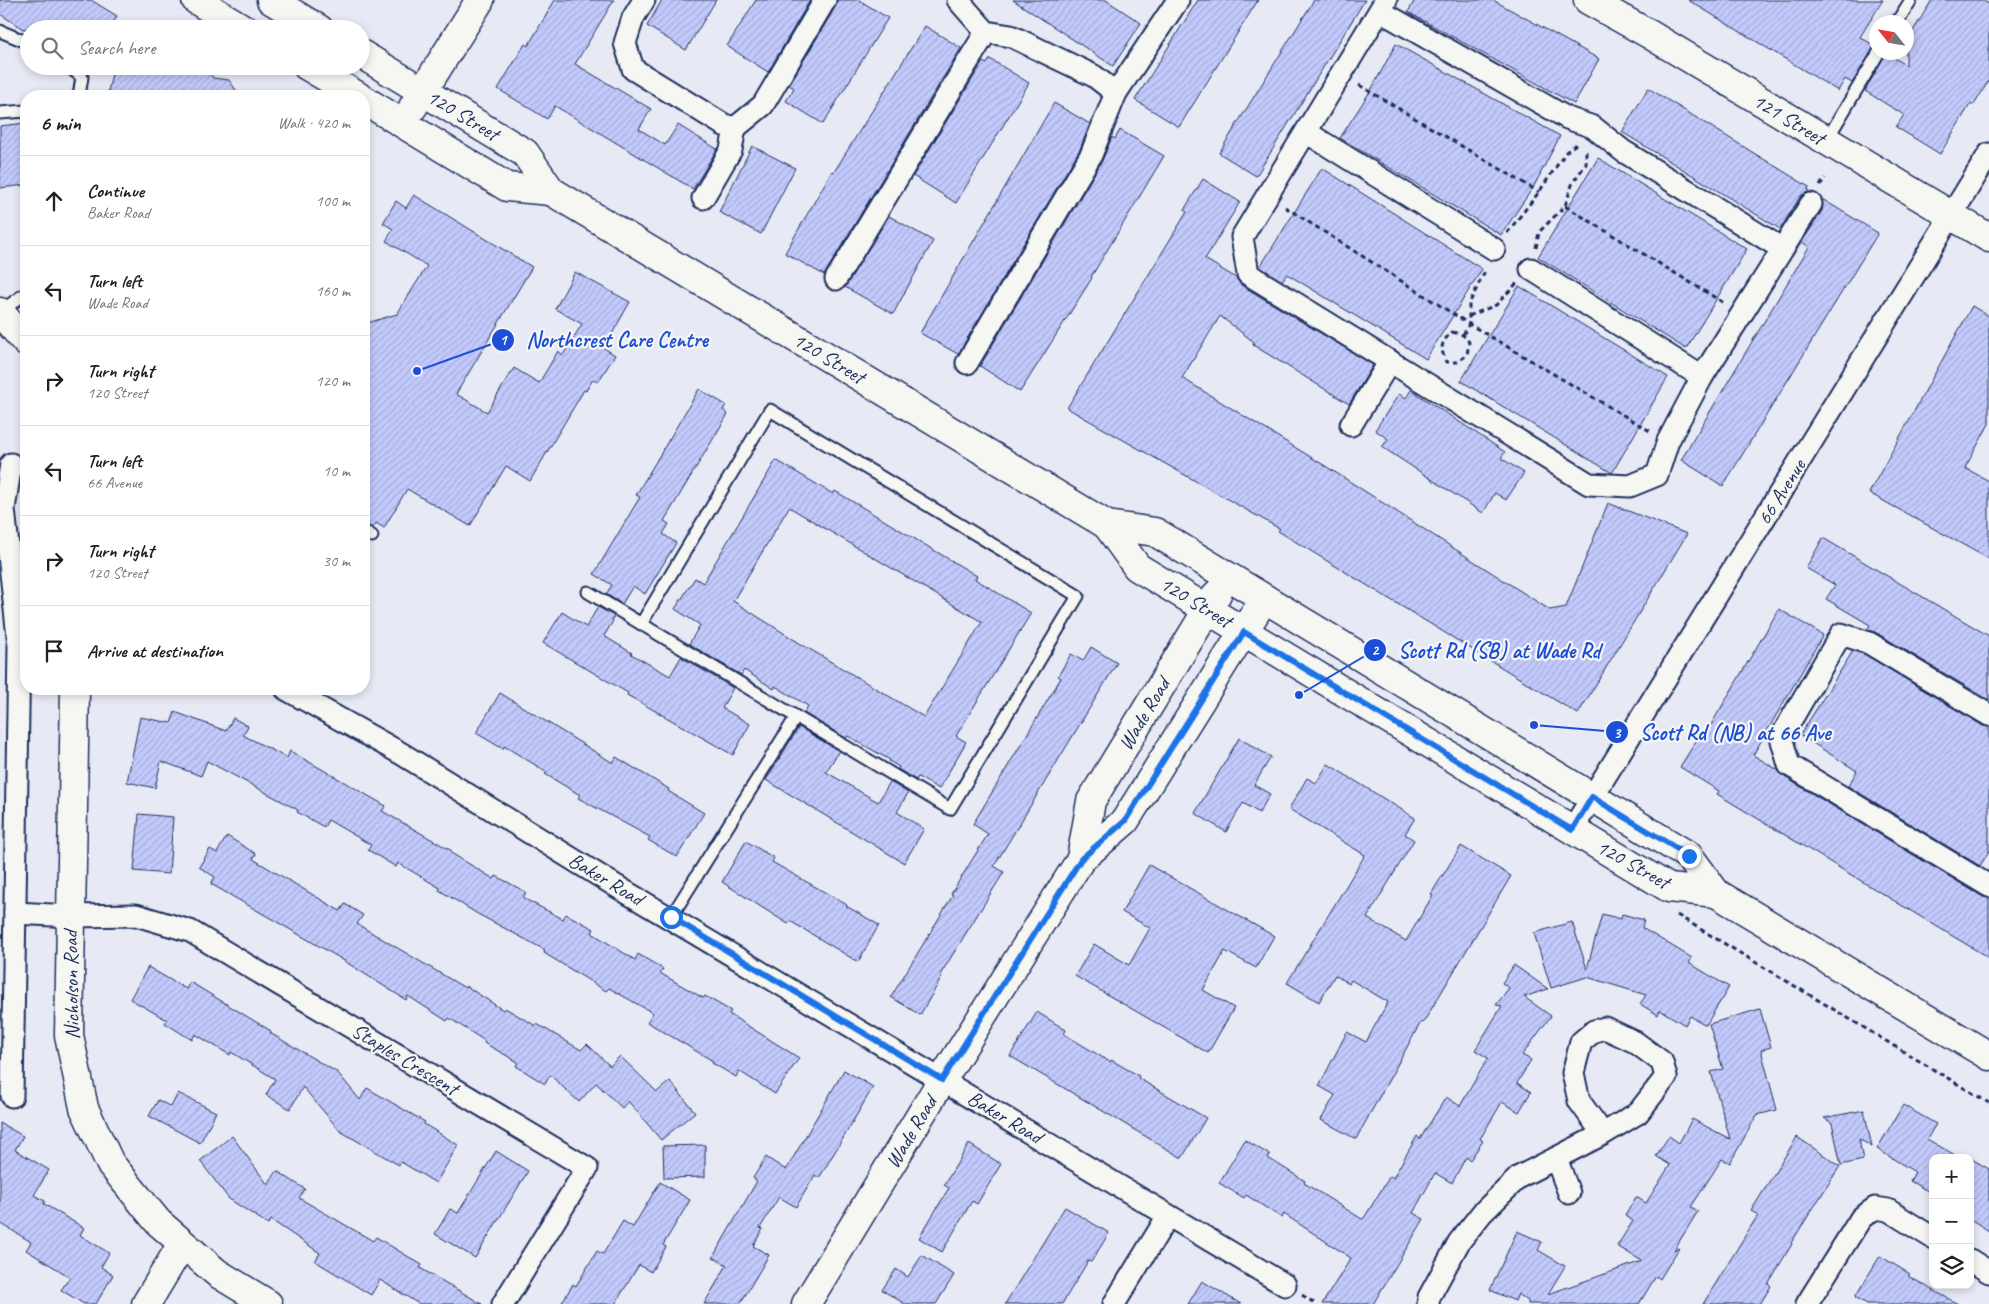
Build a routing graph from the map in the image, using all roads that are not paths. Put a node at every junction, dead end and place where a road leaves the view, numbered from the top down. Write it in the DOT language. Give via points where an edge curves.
graph roads {
  1 [pos="196,0"];
  2 [pos="271,0"];
  3 [pos="480,0"];
  4 [pos="644,0"];
  5 [pos="825,0"];
  6 [pos="958,0"];
  7 [pos="1178,0"];
  8 [pos="1588,0"];
  9 [pos="1906,2"];
  10 [pos="1383,5"];
  11 [pos="1900,15"];
  12 [pos="229,20"];
  13 [pos="304,20"];
  14 [pos="0,31"];
  15 [pos="986,32"];
  16 [pos="20,39"];
  17 [pos="370,60"];
  18 [pos="1874,60"];
  19 [pos="78,75"];
  20 [pos="322,75"];
  21 [pos="80,90"];
  22 [pos="348,90"];
  23 [pos="423,92"];
  24 [pos="1116,93"];
  25 [pos="370,104"];
  26 [pos="20,111"];
  27 [pos="0,113"];
  28 [pos="403,124"];
  29 [pos="736,128"];
  30 [pos="1306,132"];
  31 [pos="1826,141"];
  32 [pos="1989,154"];
  33 [pos="551,191"];
  34 [pos="703,198"];
  35 [pos="1811,204"];
  36 [pos="1951,216"];
  37 [pos="1989,238"];
  38 [pos="1781,248"];
  39 [pos="1494,249"];
  40 [pos="1531,269"];
  41 [pos="836,279"];
  42 [pos="20,297"];
  43 [pos="0,312"];
  44 [pos="20,335"];
  45 [pos="1390,361"];
  46 [pos="966,363"];
  47 [pos="1702,377"];
  48 [pos="1351,425"];
  49 [pos="11,464"];
  50 [pos="1107,525"];
  51 [pos="1227,577"];
  52 [pos="588,592"];
  53 [pos="1264,599"];
  54 [pos="1208,609"];
  55 [pos="641,624"];
  56 [pos="20,625"];
  57 [pos="1244,632"];
  58 [pos="22,695"];
  59 [pos="75,695"];
  60 [pos="297,695"];
  61 [pos="1989,715"];
  62 [pos="796,717"];
  63 [pos="1592,797"];
  64 [pos="1572,830"];
  65 [pos="1081,859"];
  66 [pos="1986,879"];
  67 [pos="1716,893"];
  68 [pos="15,913"];
  69 [pos="70,916"];
  70 [pos="671,917"];
  71 [pos="1989,1056"];
  72 [pos="942,1080"];
  73 [pos="12,1096"];
  74 [pos="1603,1134"];
  75 [pos="1556,1158"];
  76 [pos="1569,1193"];
  77 [pos="1168,1216"];
  78 [pos="1929,1236"];
  79 [pos="182,1244"];
  80 [pos="1974,1263"];
  81 [pos="1989,1272"];
  82 [pos="1285,1284"];
  83 [pos="146,1304"];
  84 [pos="268,1304"];
  85 [pos="503,1304"];
  86 [pos="806,1304"];
  87 [pos="1114,1304"];
  88 [pos="1428,1304"];
  89 [pos="1807,1304"];
  1 -- 12 [label="main road"];
  2 -- 13 [label="main road"];
  3 -- 23 [label="main road"];
  4 -- 29 [label="street" via="633,18 625,43 633,69 724,125"];
  5 -- 29 [label="street" via="763,105"];
  6 -- 15 [label="street"];
  7 -- 24 [label="street"];
  8 -- 31 [label="main road, 121 Street"];
  9 -- 11 [label="lane"];
  10 -- 30 [label="street"];
  10 -- 38 [label="street" via="1567,118 1593,127 1623,151"];
  14 -- 16 [label="lane"];
  15 -- 24 [label="street" via="1011,36 1094,76"];
  15 -- 41 [label="street"];
  17 -- 23 [label="main road, 120 Street"];
  18 -- 31 [label="lane"];
  19 -- 21 [label="lane" via="82,78"];
  20 -- 22 [label="main road"];
  23 -- 28 [label="main road"];
  23 -- 33 [label="main road, 120 Street" via="525,152"];
  24 -- 46 [label="street" via="1091,155"];
  25 -- 28 [label="main road, 120 Street"];
  26 -- 27 [label="lane"];
  28 -- 33 [label="main road, 120 Street" via="507,187"];
  29 -- 34 [label="street" via="731,150"];
  30 -- 39 [label="street"];
  30 -- 45 [label="street" via="1242,237 1248,274"];
  31 -- 36 [label="main road, 121 Street"];
  32 -- 36 [label="street, 66 Avenue"];
  33 -- 50 [label="main road, 120 Street"];
  35 -- 38 [label="street"];
  36 -- 37 [label="main road, 121 Street"];
  36 -- 63 [label="street, 66 Avenue"];
  38 -- 47 [label="street"];
  40 -- 47 [label="street"];
  42 -- 43 [label="lane"];
  43 -- 44 [label="main road"];
  45 -- 47 [label="street" via="1589,484 1630,486 1657,475 1668,441"];
  45 -- 48 [label="street"];
  49 -- 56 [label="street" via="4,509"];
  50 -- 51 [label="main road, 120 Street" via="1154,532"];
  50 -- 54 [label="main road, 120 Street" via="1137,567"];
  51 -- 53 [label="main road, 120 Street"];
  51 -- 54 [label="main road, Wade Road"];
  52 -- 55 [label="lane"];
  53 -- 57 [label="main road, Wade Road"];
  53 -- 63 [label="main road, 120 Street"];
  54 -- 57 [label="main road, 120 Street"];
  54 -- 65 [label="main road, Wade Road" via="1091,801"];
  55 -- 62 [label="lane"];
  55 -- 62 [label="lane" via="770,410 1078,596 950,809"];
  57 -- 64 [label="main road, 120 Street"];
  57 -- 65 [label="main road, Wade Road" via="1125,821"];
  58 -- 68 [label="street"];
  59 -- 69 [label="main road, Nicholson Road"];
  60 -- 70 [label="street, Baker Road" via="402,754"];
  61 -- 66 [label="street" via="1869,643 1841,634 1780,738 1789,765"];
  62 -- 70 [label="lane"];
  63 -- 64 [label="street, 66 Avenue"];
  63 -- 67 [label="main road, 120 Street" via="1689,856"];
  64 -- 67 [label="main road, 120 Street" via="1669,888"];
  65 -- 72 [label="main road, Wade Road"];
  67 -- 71 [label="main road, 120 Street"];
  68 -- 69 [label="street, Nicholson Road"];
  68 -- 73 [label="street"];
  69 -- 79 [label="main road, Nicholson Road" via="69,1035 84,1108 110,1164 158,1222"];
  69 -- 85 [label="street, Staples Crescent" via="136,915 190,931 587,1168"];
  70 -- 72 [label="street, Baker Road"];
  72 -- 77 [label="street, Baker Road"];
  72 -- 86 [label="main road, Wade Road"];
  74 -- 74 [label="street" via="1580,1101 1573,1073 1581,1042 1594,1031 1605,1028 1634,1042 1662,1062 1666,1076 1638,1114"];
  74 -- 75 [label="street"];
  75 -- 76 [label="street"];
  75 -- 88 [label="street" via="1519,1177 1482,1213 1459,1242"];
  77 -- 82 [label="street, Baker Road"];
  77 -- 87 [label="street"];
  78 -- 89 [label="street" via="1888,1210 1875,1208 1861,1218"];
  79 -- 83 [label="main road"];
  79 -- 84 [label="main road, Nicholson Road" via="217,1273"];
  80 -- 81 [label="street"];
}
